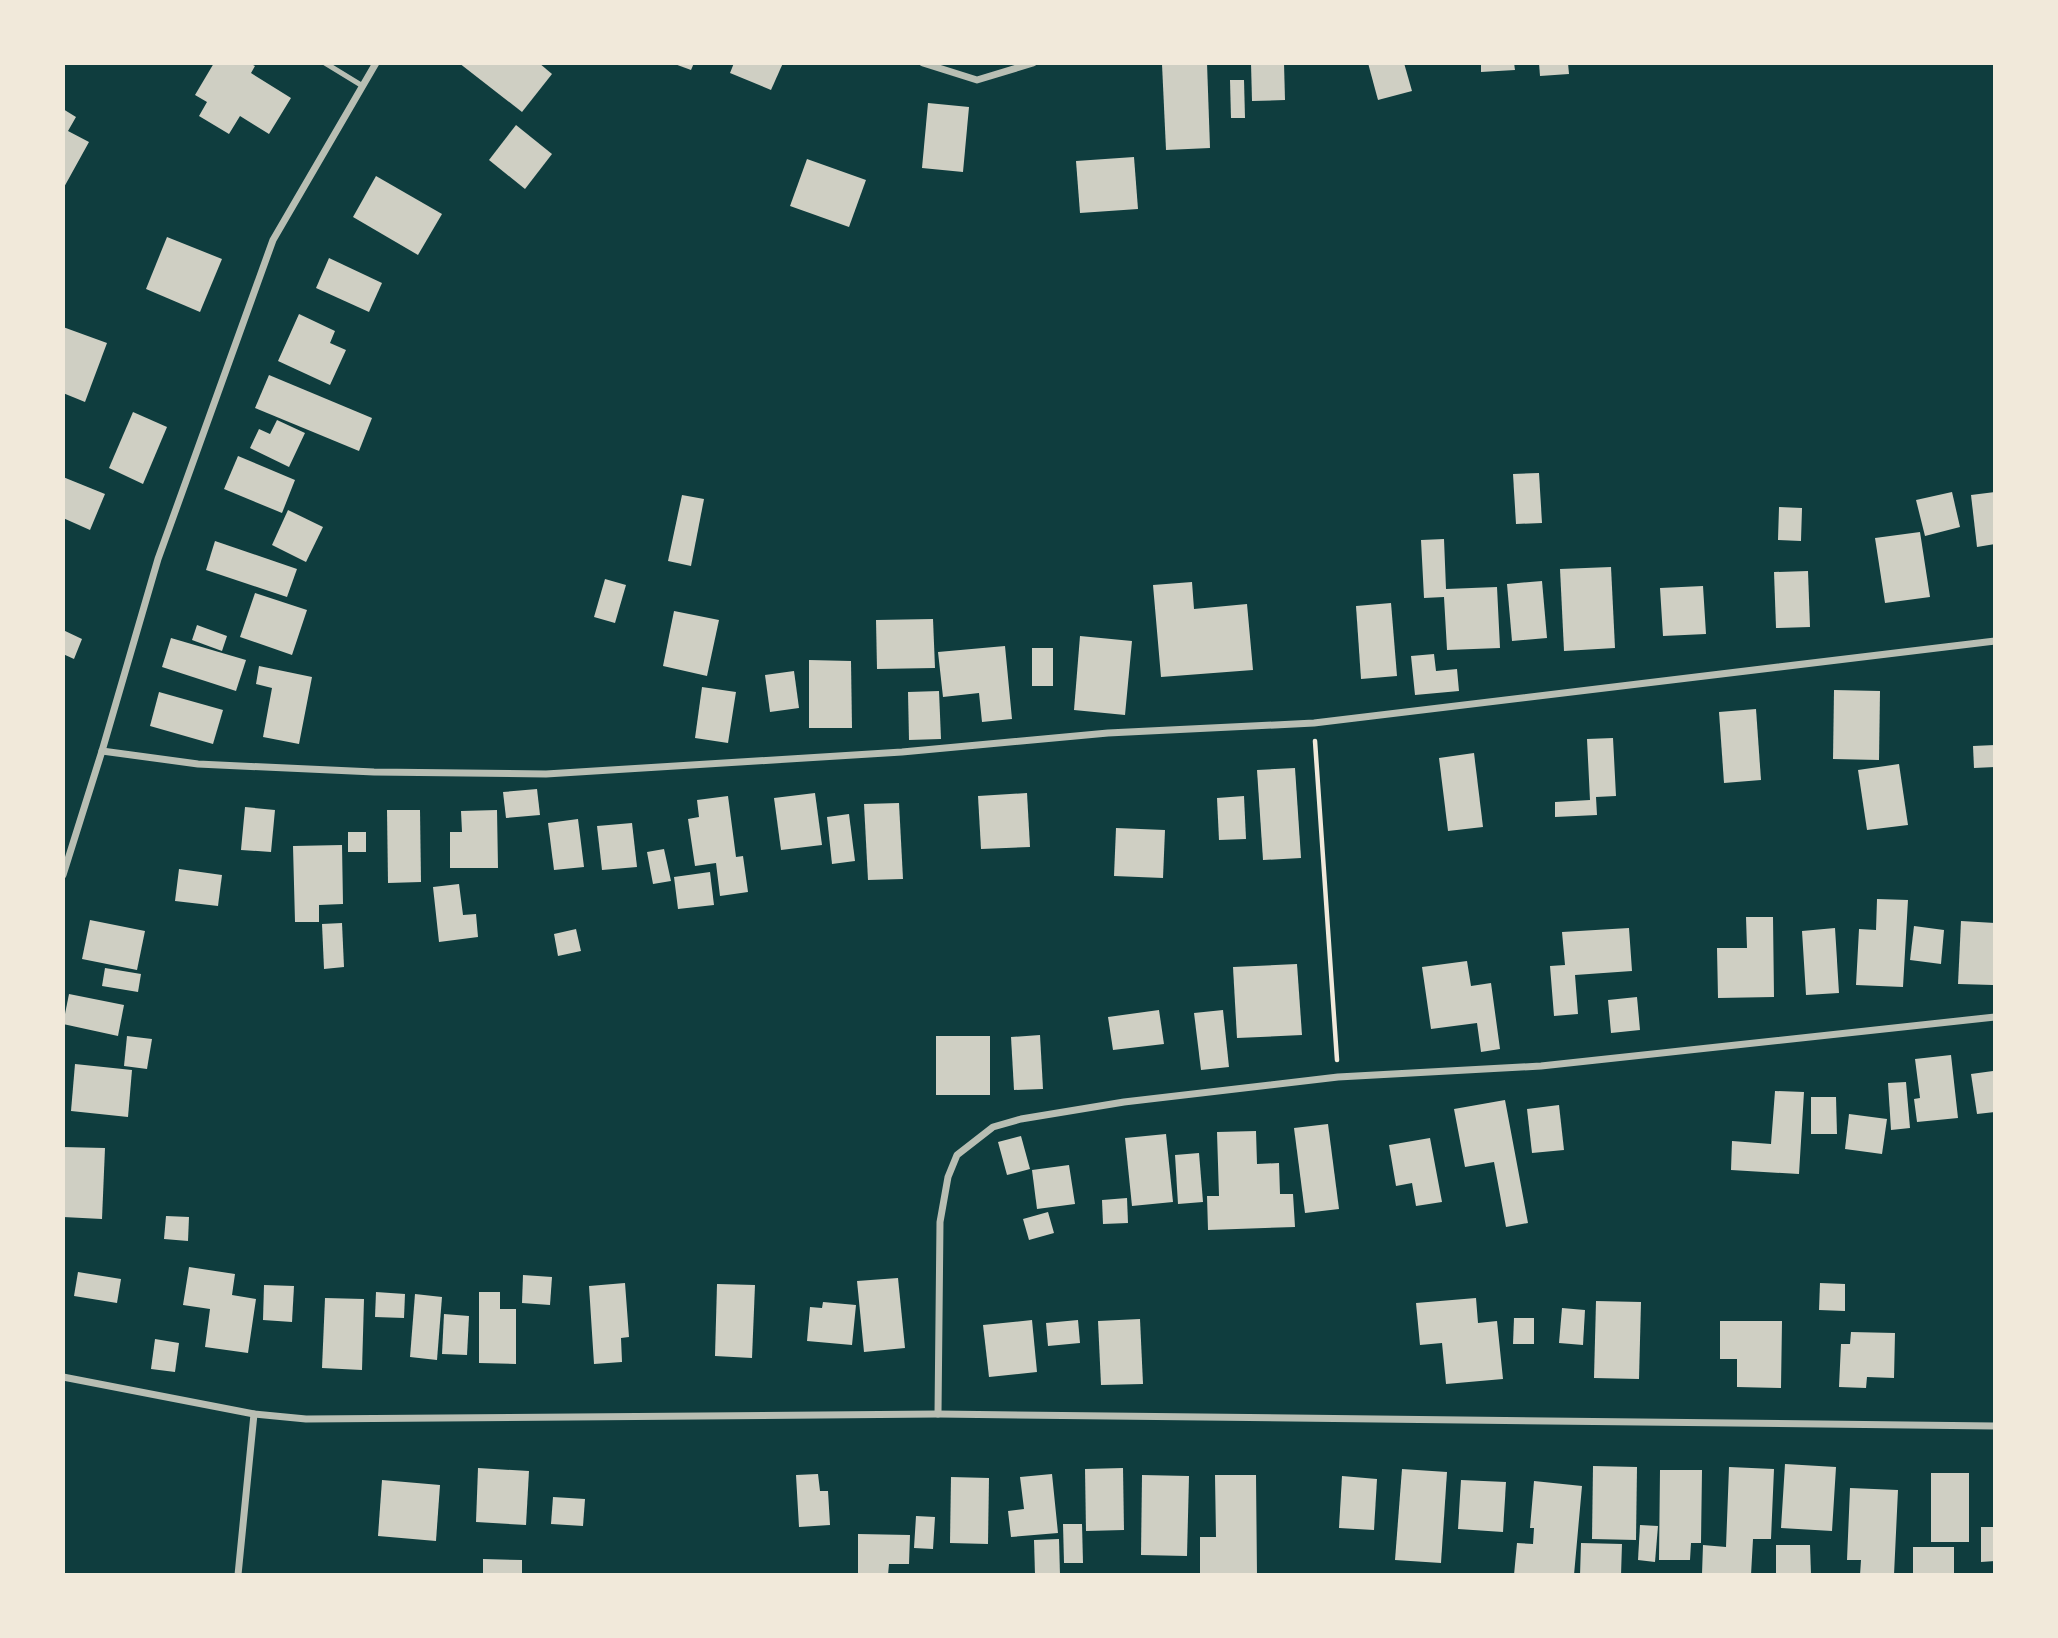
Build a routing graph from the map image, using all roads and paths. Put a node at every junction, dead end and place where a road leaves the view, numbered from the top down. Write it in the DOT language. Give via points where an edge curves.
graph roads {
  1 [pos="325,63"];
  2 [pos="376,63"];
  3 [pos="923,63"];
  4 [pos="1033,63"];
  5 [pos="361,85"];
  6 [pos="1995,641"];
  7 [pos="1314,723"];
  8 [pos="102,751"];
  9 [pos="63,874"];
  10 [pos="1995,1017"];
  11 [pos="1338,1077"];
  12 [pos="63,1377"];
  13 [pos="254,1414"];
  14 [pos="938,1414"];
  15 [pos="1995,1426"];
  16 [pos="238,1575"];
  1 -- 5 [label="lane"];
  2 -- 5 [label="street"];
  3 -- 4 [label="street" via="977,80"];
  5 -- 8 [label="street" via="273,240 158,559"];
  6 -- 7 [label="street"];
  7 -- 8 [label="street" via="1108,733 902,752 546,774 198,764"];
  7 -- 11 [label="path"];
  8 -- 9 [label="street"];
  10 -- 11 [label="street" via="1541,1066"];
  11 -- 14 [label="street" via="1034,1117 993,1127 974,1140 957,1155 940,1222"];
  12 -- 13 [label="street"];
  13 -- 14 [label="street" via="306,1419"];
  13 -- 16 [label="street"];
  14 -- 15 [label="street"];
}
